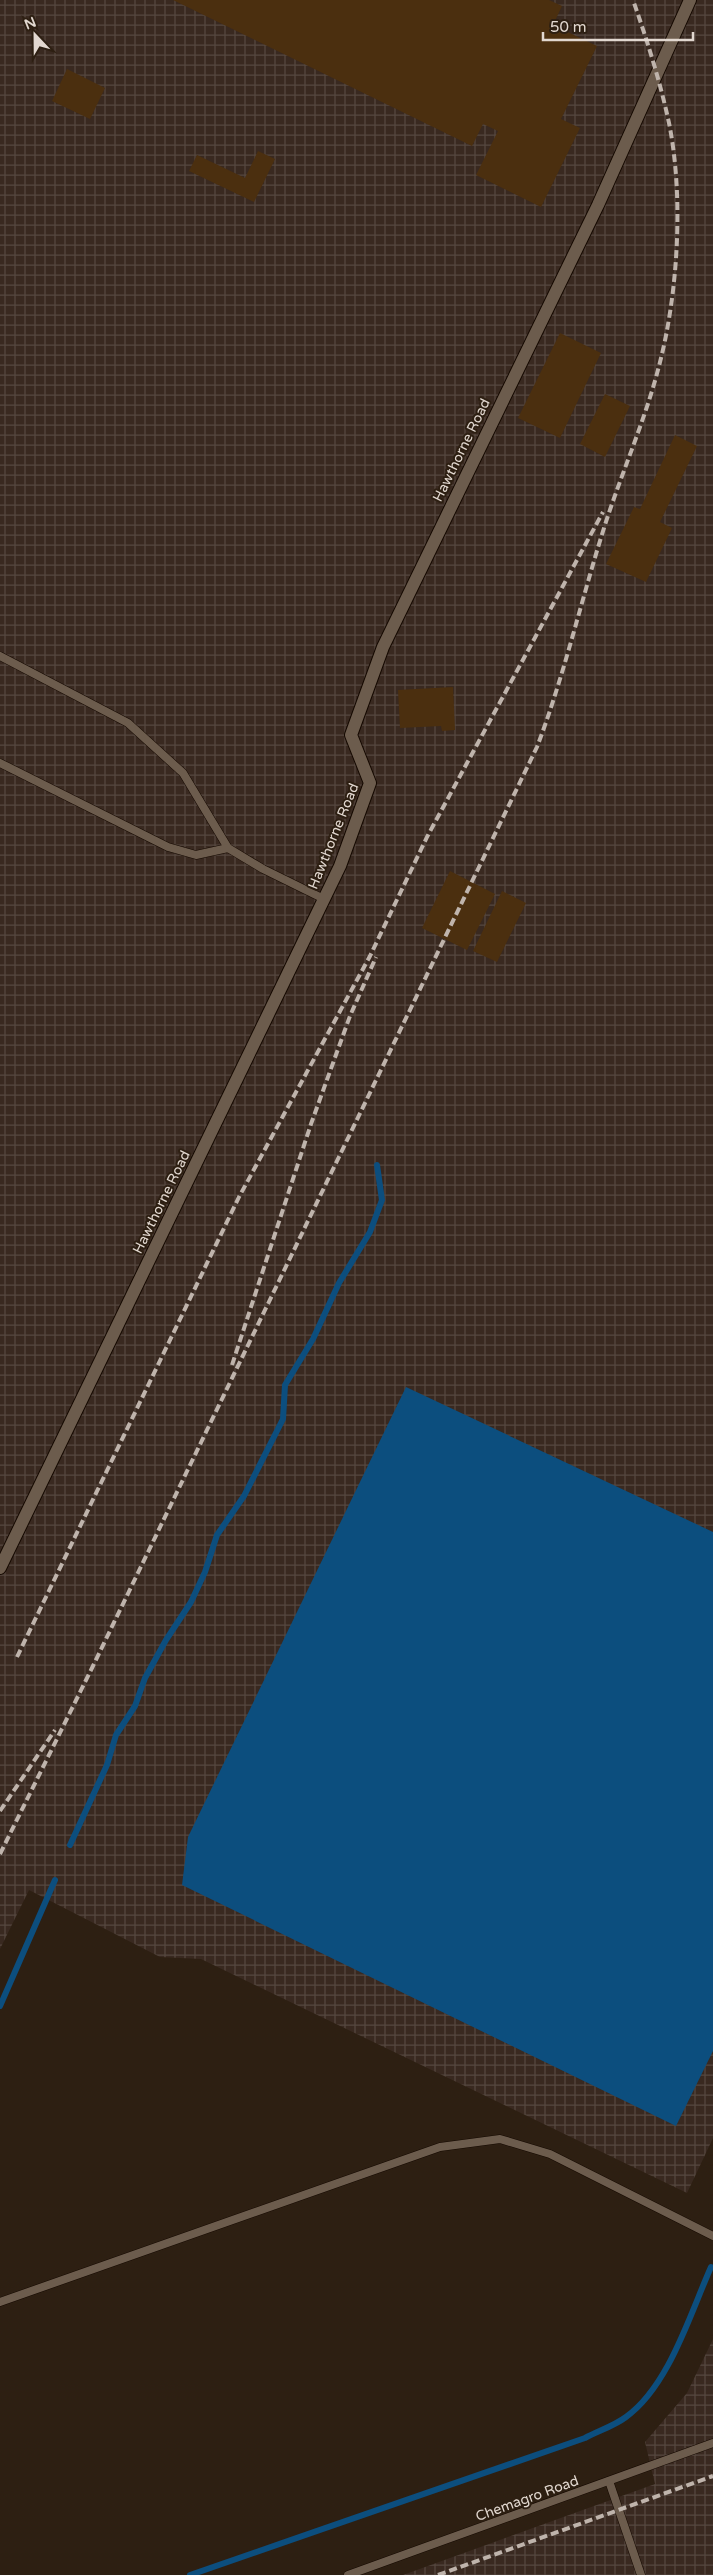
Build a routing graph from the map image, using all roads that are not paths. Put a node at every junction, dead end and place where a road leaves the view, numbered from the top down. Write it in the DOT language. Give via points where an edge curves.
graph roads {
  1 [pos="690,0"];
  2 [pos="0,656"];
  3 [pos="0,763"];
  4 [pos="228,848"];
  5 [pos="324,899"];
  6 [pos="0,1568"];
  7 [pos="713,2236"];
  8 [pos="0,2302"];
  9 [pos="713,2443"];
  10 [pos="609,2481"];
  11 [pos="348,2575"];
  12 [pos="641,2575"];
  1 -- 5 [label="street, Hawthorne Road" via="598,204 382,647 351,735 370,783 340,866"];
  2 -- 4 [label="lane" via="128,723 183,773"];
  3 -- 4 [label="lane" via="168,847 196,855"];
  4 -- 5 [label="lane"];
  5 -- 6 [label="street, Hawthorne Road"];
  7 -- 8 [label="lane" via="550,2154 500,2138 440,2147"];
  9 -- 10 [label="lane, Chemagro Road"];
  10 -- 11 [label="lane, Chemagro Road"];
  10 -- 12 [label="lane"];
}
